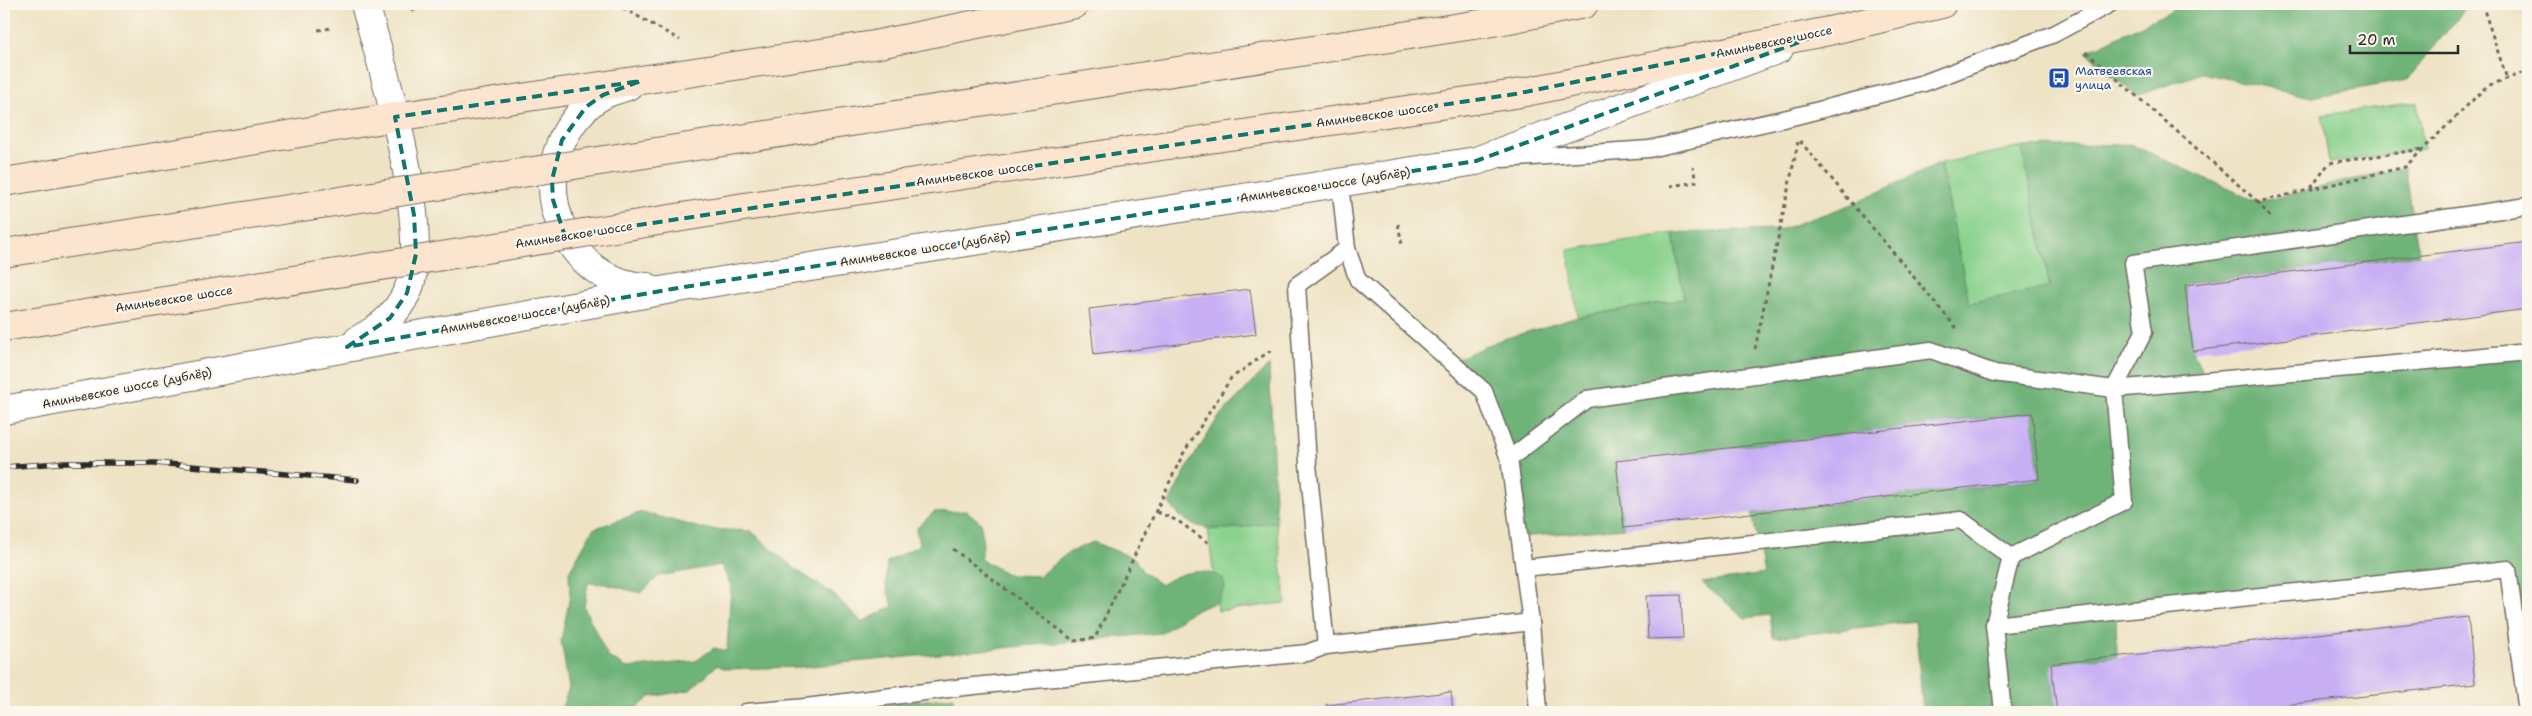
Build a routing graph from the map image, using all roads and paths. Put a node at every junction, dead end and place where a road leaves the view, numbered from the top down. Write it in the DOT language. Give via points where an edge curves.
graph roads {
  1 [pos="365,4"];
  2 [pos="616,4"];
  3 [pos="1075,4"];
  4 [pos="1584,4"];
  5 [pos="1942,4"];
  6 [pos="2110,4"];
  7 [pos="2482,4"];
  8 [pos="421,9"];
  9 [pos="412,10"];
  10 [pos="332,28"];
  11 [pos="318,30"];
  12 [pos="1830,31"];
  13 [pos="685,43"];
  14 [pos="2086,52"];
  15 [pos="2528,71"];
  16 [pos="2507,79"];
  17 [pos="641,81"];
  18 [pos="395,117"];
  19 [pos="2424,149"];
  20 [pos="1476,161"];
  21 [pos="1692,163"];
  22 [pos="4,182"];
  23 [pos="1340,183"];
  24 [pos="1670,186"];
  25 [pos="2311,189"];
  26 [pos="2258,202"];
  27 [pos="2528,206"];
  28 [pos="1398,224"];
  29 [pos="2289,241"];
  30 [pos="1402,245"];
  31 [pos="1347,250"];
  32 [pos="4,253"];
  33 [pos="672,289"];
  34 [pos="4,327"];
  35 [pos="1962,334"];
  36 [pos="1300,340"];
  37 [pos="347,347"];
  38 [pos="2528,352"];
  39 [pos="1749,376"];
  40 [pos="2114,389"];
  41 [pos="4,410"];
  42 [pos="1509,459"];
  43 [pos="1157,512"];
  44 [pos="1210,544"];
  45 [pos="954,549"];
  46 [pos="2012,557"];
  47 [pos="1524,568"];
  48 [pos="1531,622"];
  49 [pos="1994,625"];
  50 [pos="1326,646"];
  51 [pos="807,709"];
  52 [pos="746,712"];
  53 [pos="1538,712"];
  54 [pos="2003,712"];
  55 [pos="2527,712"];
  1 -- 18 [label="street"];
  2 -- 13 [label="path"];
  3 -- 17 [label="main road" via="874,46"];
  4 -- 32 [label="main road, bridge" via="1499,21 1096,85"];
  5 -- 12 [label="main road, Аминьевское шоссе"];
  6 -- 20 [label="lane" via="2054,34 1924,82 1792,118 1649,149"];
  7 -- 16 [label="path"];
  8 -- 9 [label="path"];
  10 -- 11 [label="path"];
  12 -- 20 [label="street, Аминьевское шоссе (дублёр)"];
  12 -- 34 [label="main road, Аминьевское шоссе, bridge" via="1515,94 744,207"];
  14 -- 26 [label="path"];
  15 -- 16 [label="path"];
  16 -- 19 [label="path" via="2487,86"];
  17 -- 18 [label="main road"];
  17 -- 33 [label="street" via="603,95 572,122 555,159 553,200 566,239 594,269 631,287"];
  18 -- 22 [label="main road"];
  18 -- 37 [label="street" via="414,215 416,254 407,293 390,318"];
  19 -- 25 [label="path" via="2405,167"];
  19 -- 25 [label="path" via="2329,162"];
  20 -- 23 [label="street, Аминьевское шоссе (дублёр)"];
  21 -- 24 [label="path" via="1696,182"];
  23 -- 31 [label="lane"];
  23 -- 33 [label="street, Аминьевское шоссе (дублёр)"];
  25 -- 26 [label="path"];
  26 -- 29 [label="path"];
  27 -- 29 [label="lane"];
  28 -- 30 [label="path"];
  29 -- 40 [label="lane" via="2133,264 2144,332"];
  31 -- 36 [label="lane" via="1296,285"];
  31 -- 42 [label="lane" via="1358,280 1484,391"];
  33 -- 37 [label="street, Аминьевское шоссе (дублёр)"];
  35 -- 39 [label="path" via="1798,139"];
  36 -- 43 [label="path" via="1275,348 1231,378 1183,454"];
  36 -- 50 [label="lane" via="1308,464"];
  37 -- 41 [label="street, Аминьевское шоссе (дублёр)"];
  38 -- 40 [label="lane"];
  39 -- 40 [label="lane" via="1931,350 1994,373"];
  39 -- 42 [label="lane" via="1588,399"];
  40 -- 46 [label="lane" via="2124,501"];
  42 -- 47 [label="lane"];
  43 -- 44 [label="path" via="1178,521"];
  43 -- 45 [label="path" via="1094,638 1074,641"];
  46 -- 47 [label="lane" via="1961,520"];
  46 -- 49 [label="lane"];
  47 -- 48 [label="lane"];
  48 -- 50 [label="lane"];
  48 -- 53 [label="lane"];
  49 -- 54 [label="lane"];
  49 -- 55 [label="lane" via="2508,569"];
  50 -- 51 [label="lane" via="1307,653 964,687"];
  51 -- 52 [label="lane"];
}
